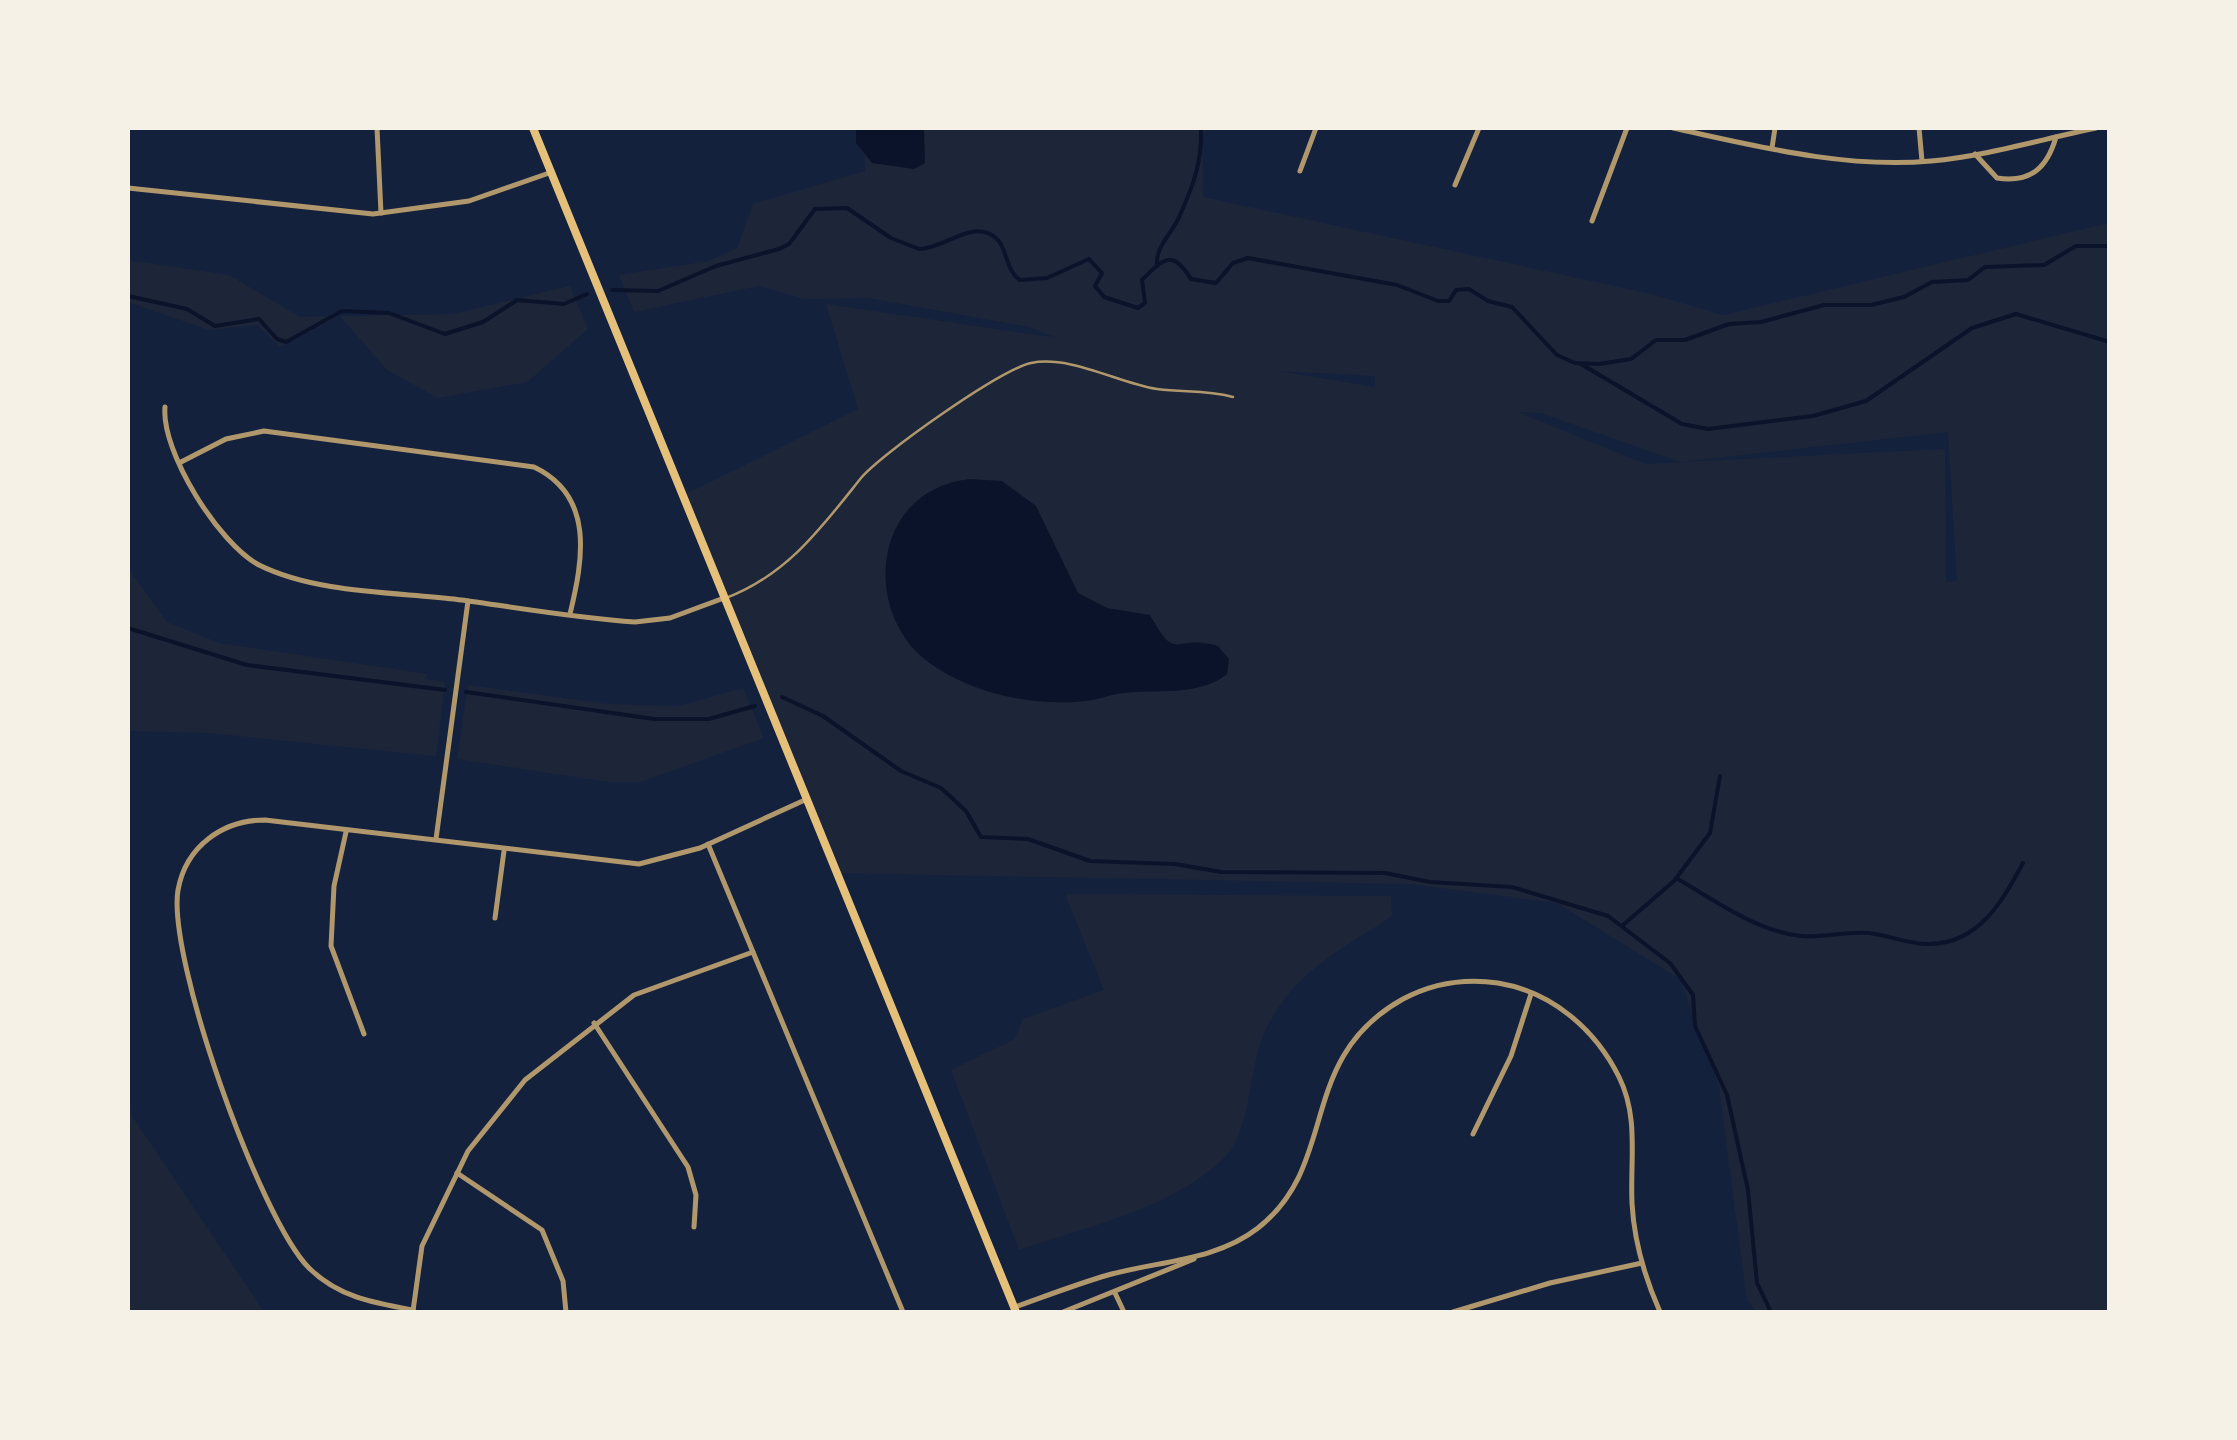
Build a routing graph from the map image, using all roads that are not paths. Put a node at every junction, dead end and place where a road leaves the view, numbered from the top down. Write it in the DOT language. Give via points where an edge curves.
graph roads {
  1 [pos="377,128"];
  2 [pos="534,128"];
  3 [pos="1316,128"];
  4 [pos="1479,128"];
  5 [pos="1627,128"];
  6 [pos="1673,128"];
  7 [pos="1776,128"];
  8 [pos="1919,128"];
  9 [pos="2096,128"];
  10 [pos="2083,129"];
  11 [pos="2056,137"];
  12 [pos="1772,148"];
  13 [pos="1974,154"];
  14 [pos="1922,161"];
  15 [pos="1300,171"];
  16 [pos="552,172"];
  17 [pos="1455,185"];
  18 [pos="128,188"];
  19 [pos="381,213"];
  20 [pos="1592,220"];
  21 [pos="1233,397"];
  22 [pos="166,407"];
  23 [pos="181,462"];
  24 [pos="724,598"];
  25 [pos="468,602"];
  26 [pos="570,614"];
  27 [pos="807,799"];
  28 [pos="346,832"];
  29 [pos="436,840"];
  30 [pos="708,844"];
  31 [pos="504,852"];
  32 [pos="494,918"];
  33 [pos="753,952"];
  34 [pos="1532,993"];
  35 [pos="594,1023"];
  36 [pos="364,1034"];
  37 [pos="1473,1134"];
  38 [pos="458,1173"];
  39 [pos="694,1227"];
  40 [pos="1196,1257"];
  41 [pos="1642,1263"];
  42 [pos="1115,1292"];
  43 [pos="1014,1310"];
  44 [pos="413,1311"];
  45 [pos="566,1312"];
  46 [pos="903,1312"];
  47 [pos="1063,1312"];
  48 [pos="1124,1312"];
  49 [pos="1453,1312"];
  50 [pos="1660,1312"];
  1 -- 19 [label="street"];
  2 -- 16 [label="main road"];
  3 -- 15 [label="street"];
  4 -- 17 [label="street"];
  5 -- 20 [label="street"];
  6 -- 12 [label="street"];
  7 -- 12 [label="street"];
  8 -- 14 [label="street"];
  9 -- 10 [label="street"];
  10 -- 11 [label="street"];
  11 -- 13 [label="street"];
  11 -- 13 [label="street" via="2045,166 2028,176 1996,178"];
  12 -- 14 [label="street"];
  13 -- 14 [label="street"];
  16 -- 19 [label="street" via="469,202"];
  16 -- 24 [label="main road"];
  18 -- 19 [label="street"];
  21 -- 24 [label="lane" via="1196,388 1162,390 1053,362 1029,364 1002,375 875,462 800,554"];
  22 -- 23 [label="street" via="165,424"];
  23 -- 25 [label="street" via="216,527 258,564 315,580"];
  23 -- 26 [label="street" via="226,439 264,431 534,467 564,490 580,522 583,550"];
  24 -- 26 [label="street" via="659,620"];
  24 -- 27 [label="main road"];
  25 -- 26 [label="street"];
  25 -- 29 [label="street"];
  27 -- 30 [label="street"];
  27 -- 43 [label="main road"];
  28 -- 29 [label="street"];
  28 -- 36 [label="street" via="332,898 331,946"];
  28 -- 44 [label="street" via="265,820 223,828 199,846 184,871 178,919 209,1055 295,1252 340,1291"];
  29 -- 31 [label="street"];
  30 -- 31 [label="street" via="638,864"];
  30 -- 33 [label="street"];
  31 -- 32 [label="street"];
  33 -- 35 [label="street" via="634,995"];
  33 -- 46 [label="street"];
  34 -- 37 [label="street"];
  34 -- 40 [label="street" via="1491,982 1440,984 1378,1016 1333,1070 1306,1164 1284,1204 1236,1243"];
  34 -- 41 [label="street" via="1583,1027 1625,1090"];
  35 -- 38 [label="street" via="525,1080"];
  35 -- 39 [label="street" via="688,1167 696,1196"];
  38 -- 44 [label="street" via="422,1246"];
  38 -- 45 [label="street" via="542,1230 563,1281"];
  40 -- 42 [label="street"];
  40 -- 43 [label="street" via="1109,1275"];
  41 -- 49 [label="street"];
  41 -- 50 [label="street"];
  42 -- 47 [label="street"];
  42 -- 48 [label="street"];
}
